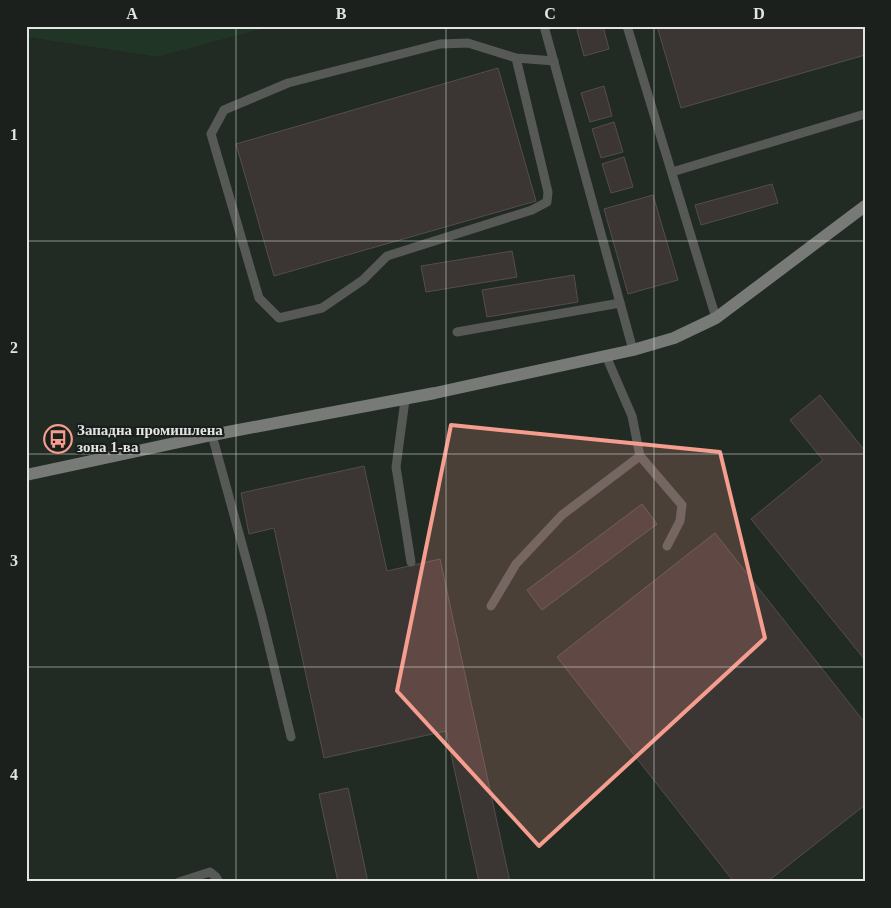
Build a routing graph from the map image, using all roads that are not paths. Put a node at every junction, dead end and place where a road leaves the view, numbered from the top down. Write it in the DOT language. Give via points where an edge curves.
graph roads {
  1 [pos="544,26"];
  2 [pos="627,26"];
  3 [pos="516,58"];
  4 [pos="554,61"];
  5 [pos="865,114"];
  6 [pos="672,172"];
  7 [pos="865,206"];
  8 [pos="620,302"];
  9 [pos="716,318"];
  10 [pos="457,332"];
  11 [pos="633,350"];
  12 [pos="606,356"];
  13 [pos="405,400"];
  14 [pos="212,435"];
  15 [pos="640,456"];
  16 [pos="26,475"];
  17 [pos="668,546"];
  18 [pos="411,562"];
  19 [pos="491,606"];
  20 [pos="291,737"];
  21 [pos="179,882"];
  22 [pos="219,882"];
  1 -- 4 [label="lane"];
  2 -- 6 [label="lane"];
  3 -- 3 [label="lane" via="468,44 440,44 288,83 224,110 211,134 259,298 279,318 322,308 364,280 387,256 532,210 547,202 548,192"];
  3 -- 4 [label="lane"];
  4 -- 8 [label="lane"];
  5 -- 6 [label="lane"];
  6 -- 9 [label="lane"];
  7 -- 9 [label="street"];
  8 -- 10 [label="lane"];
  8 -- 11 [label="lane"];
  9 -- 11 [label="street" via="674,338"];
  11 -- 12 [label="street"];
  12 -- 13 [label="street"];
  12 -- 15 [label="lane" via="632,416"];
  13 -- 14 [label="street"];
  13 -- 18 [label="lane" via="396,467"];
  14 -- 16 [label="street"];
  14 -- 20 [label="lane"];
  15 -- 17 [label="lane" via="682,505 680,521"];
  15 -- 19 [label="lane" via="562,515 516,564"];
  21 -- 22 [label="lane" via="210,872"];
}
